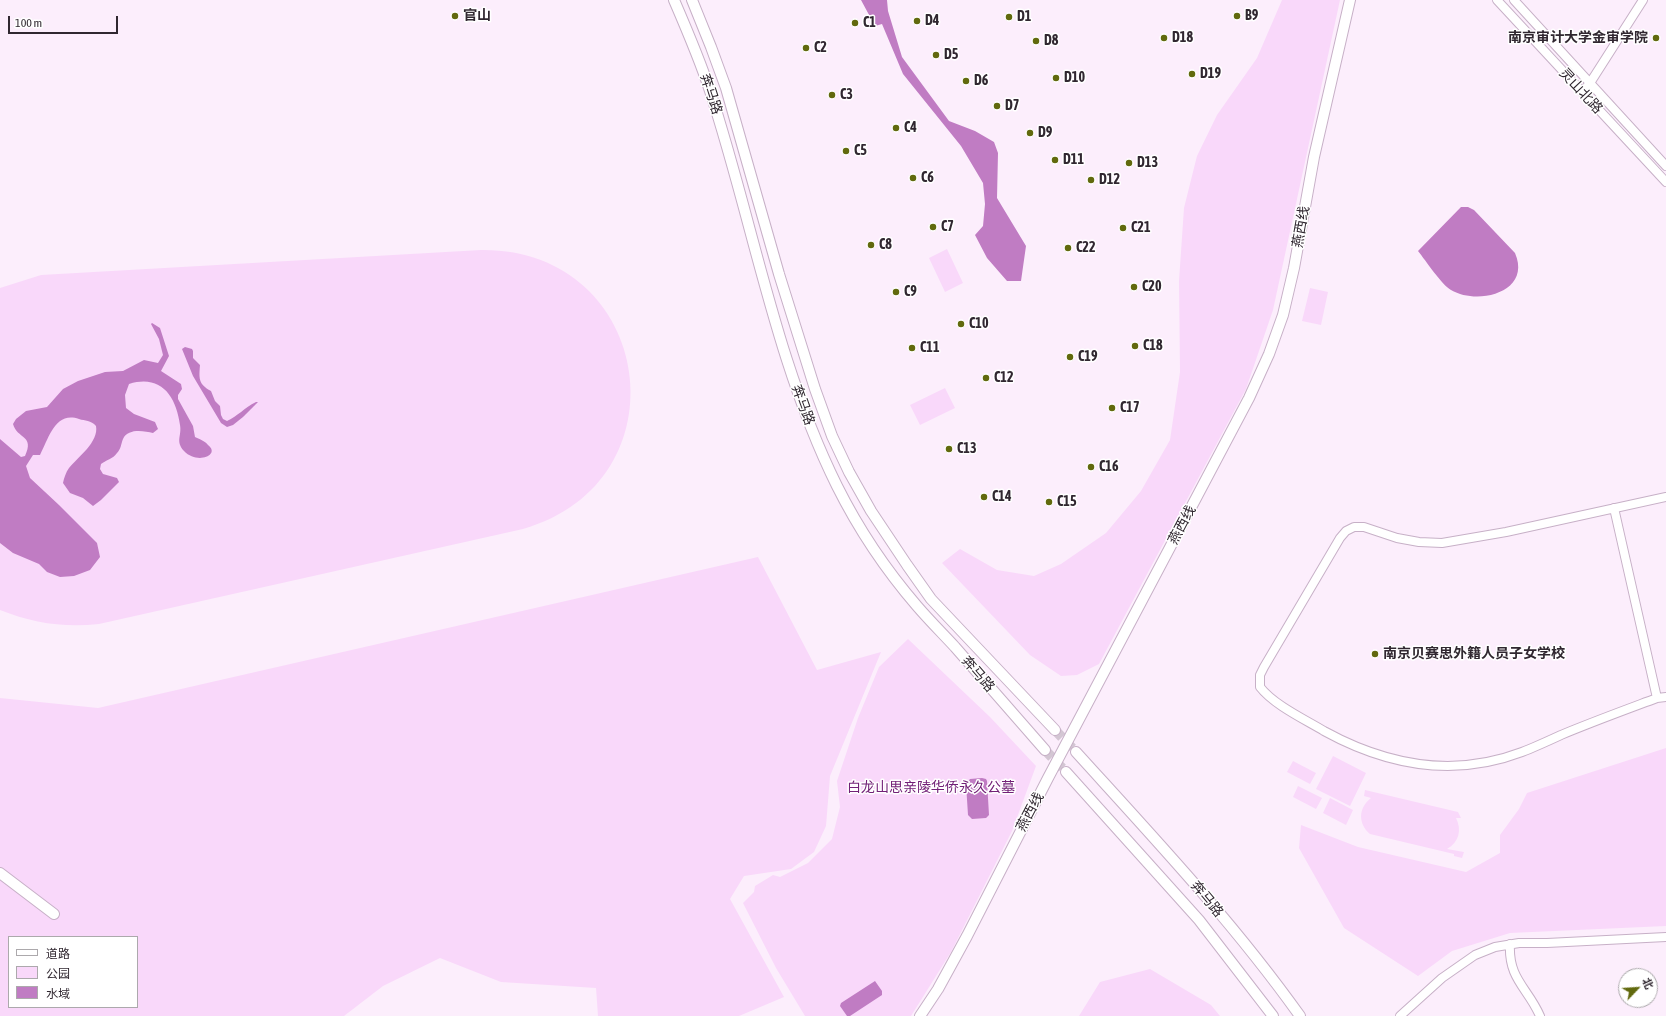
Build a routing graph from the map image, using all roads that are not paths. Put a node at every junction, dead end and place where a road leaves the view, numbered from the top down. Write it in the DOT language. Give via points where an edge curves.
graph roads {
  1 [pos="674,0"];
  2 [pos="692,0"];
  3 [pos="1350,0"];
  4 [pos="1497,0"];
  5 [pos="1514,0"];
  6 [pos="1643,0"];
  7 [pos="1590,83"];
  8 [pos="1582,92"];
  9 [pos="1666,166"];
  10 [pos="1666,182"];
  11 [pos="1666,497"];
  12 [pos="1614,508"];
  13 [pos="1666,697"];
  14 [pos="1656,698"];
  15 [pos="1055,730"];
  16 [pos="1045,750"];
  17 [pos="1076,752"];
  18 [pos="1066,772"];
  19 [pos="0,873"];
  20 [pos="54,914"];
  21 [pos="1666,937"];
  22 [pos="1510,944"];
  23 [pos="920,1016"];
  24 [pos="1273,1016"];
  25 [pos="1300,1016"];
  26 [pos="1400,1016"];
  27 [pos="1540,1016"];
  1 -- 16 [label="main road, 奔马路" via="710,91 768,297 798,392 838,487 865,534 917,607"];
  2 -- 15 [label="main road, 奔马路" via="726,88 815,390 849,472 887,535 932,599"];
  3 -- 23 [label="main road, 燕西线" via="1314,157 1294,268 1283,315 1270,354 967,936"];
  4 -- 8 [label="street, 灵山北路"];
  5 -- 7 [label="street, 灵山北路"];
  6 -- 7 [label="street"];
  7 -- 8 [label="street"];
  7 -- 9 [label="street, 灵山北路"];
  8 -- 10 [label="street, 灵山北路"];
  11 -- 12 [label="street"];
  12 -- 14 [label="street"];
  12 -- 14 [label="street" via="1442,543 1412,541 1364,527 1354,527 1346,531 1264,667 1260,675 1260,687 1266,696 1356,746 1377,755 1431,766 1462,766 1521,753"];
  13 -- 14 [label="street"];
  17 -- 25 [label="main road, 奔马路" via="1205,895"];
  18 -- 24 [label="main road, 奔马路" via="1199,920"];
  19 -- 20 [label="main road"];
  21 -- 22 [label="street"];
  22 -- 26 [label="street" via="1475,955 1442,978"];
  22 -- 27 [label="street" via="1509,956 1514,972"];
}
